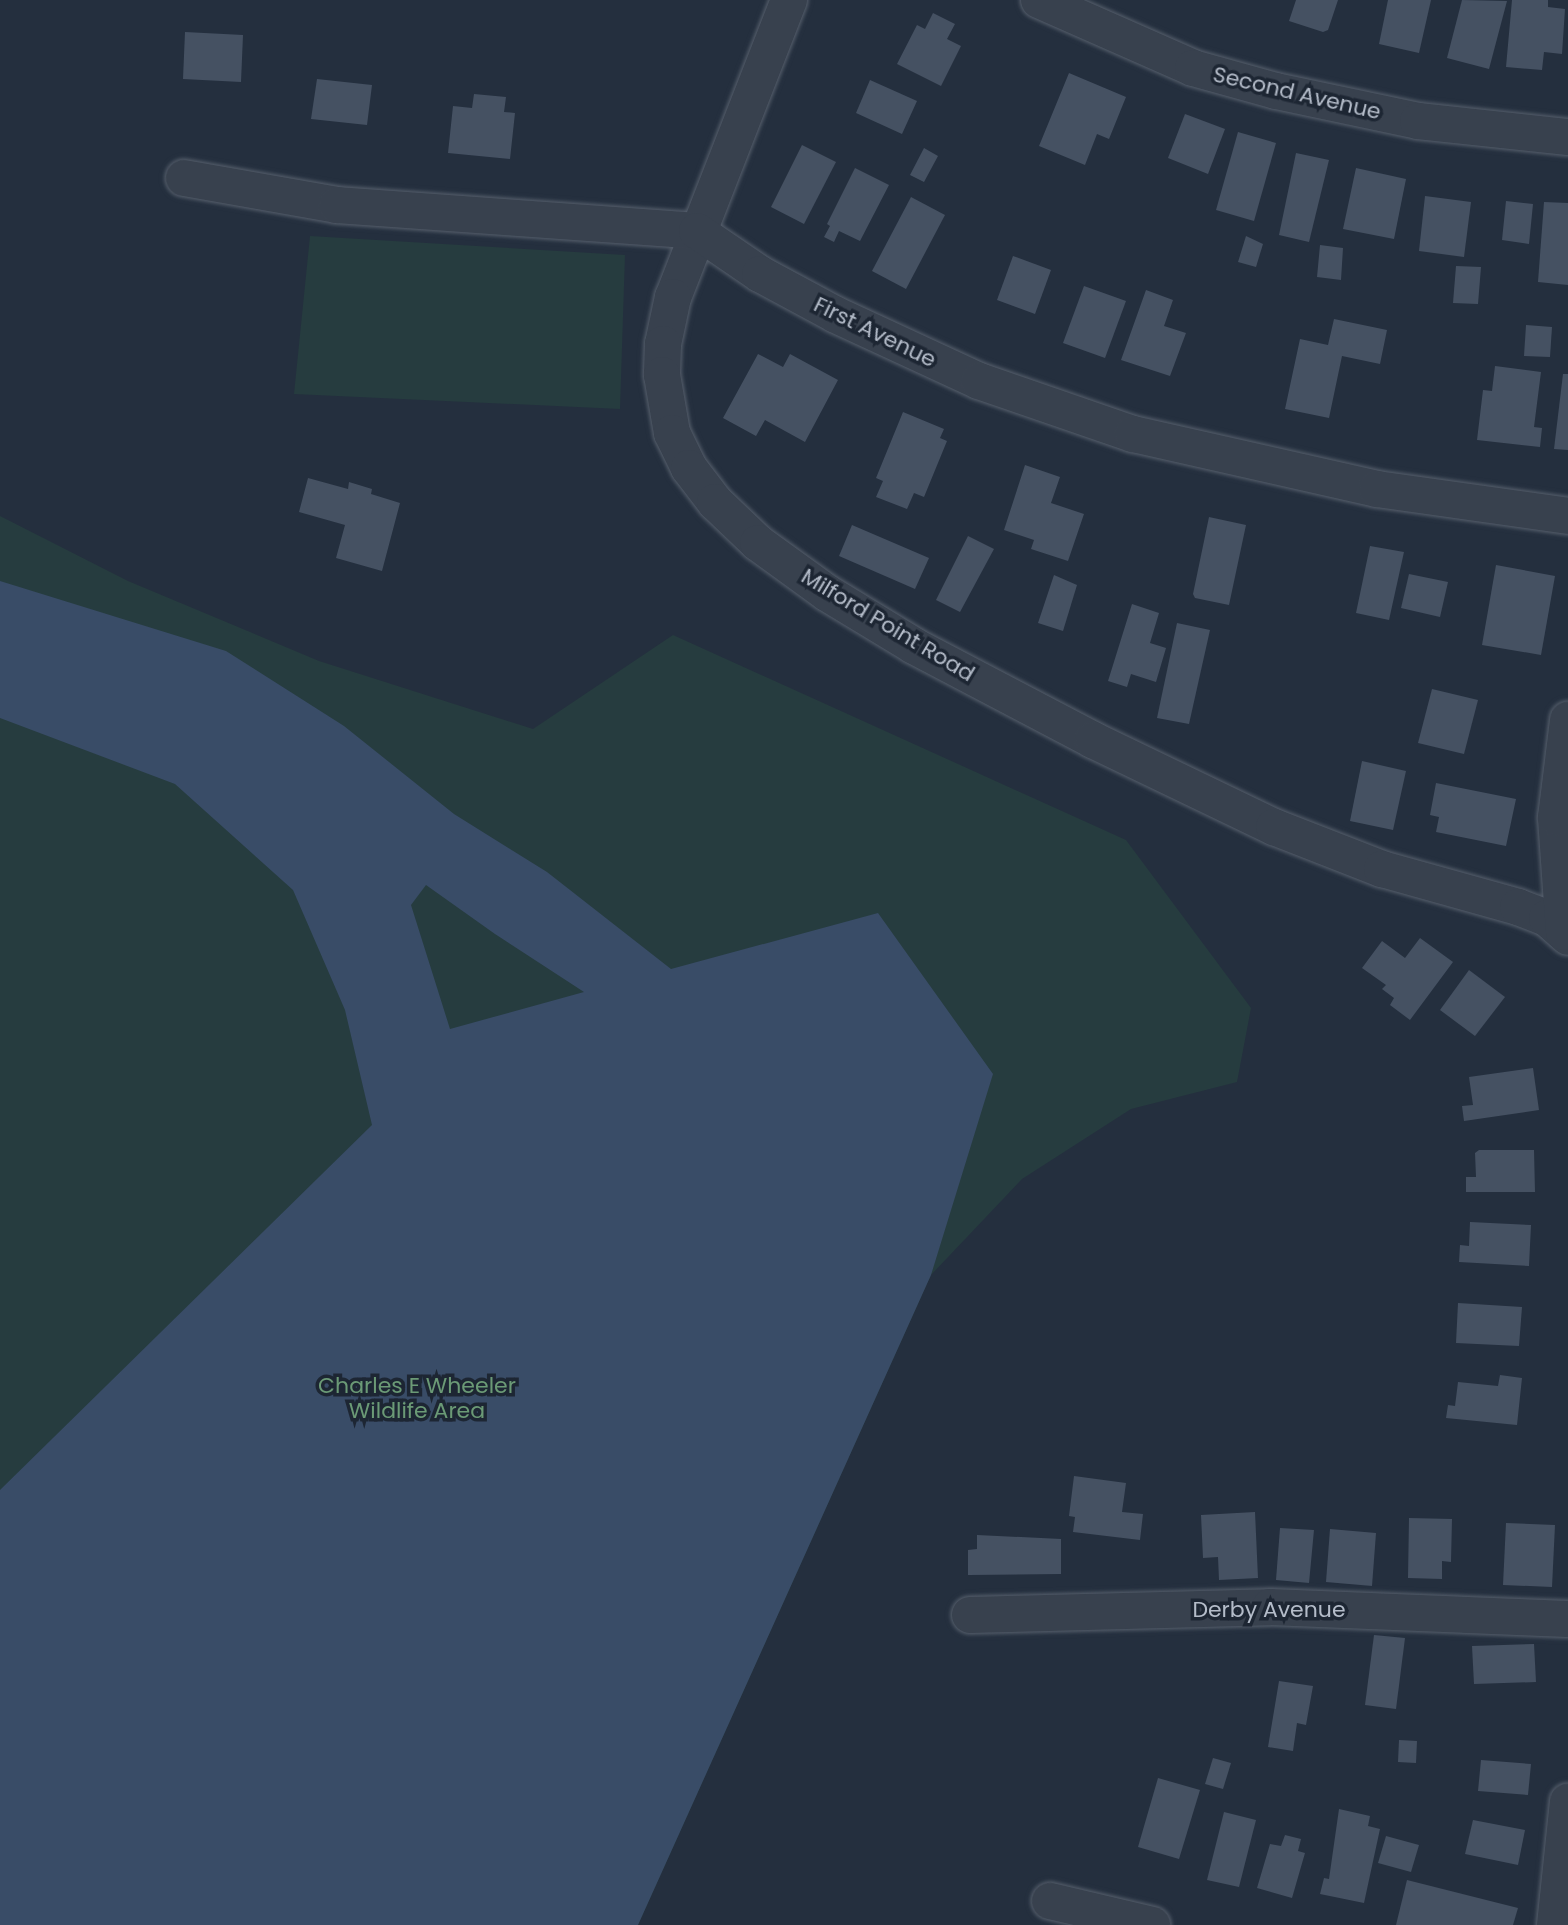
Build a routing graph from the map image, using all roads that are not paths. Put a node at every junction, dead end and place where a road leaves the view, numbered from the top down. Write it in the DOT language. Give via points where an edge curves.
graph roads {
  1 [pos="789,0"];
  2 [pos="1039,0"];
  3 [pos="1568,137"];
  4 [pos="184,178"];
  5 [pos="697,231"];
  6 [pos="1568,516"];
  7 [pos="1568,725"];
  8 [pos="1563,829"];
  9 [pos="1566,934"];
  10 [pos="970,1615"];
  11 [pos="1568,1619"];
  12 [pos="1568,1802"];
  13 [pos="1050,1901"];
  14 [pos="1152,1925"];
  15 [pos="1555,1925"];
  1 -- 5 [label="street, Milford Point Road"];
  2 -- 3 [label="street, Second Avenue" via="1193,68 1276,91 1418,121"];
  4 -- 5 [label="street" via="337,205"];
  5 -- 6 [label="street, First Avenue" via="760,274 864,329 979,381 1133,434 1363,486"];
  5 -- 9 [label="street, Milford Point Road" via="663,344 667,418 700,485 758,543 914,646 1106,747 1339,853 1518,907 1547,918"];
  7 -- 8 [label="street" via="1559,774"];
  8 -- 9 [label="street"];
  10 -- 11 [label="street, Derby Avenue" via="1270,1607"];
  12 -- 15 [label="street"];
  13 -- 14 [label="street"];
}
